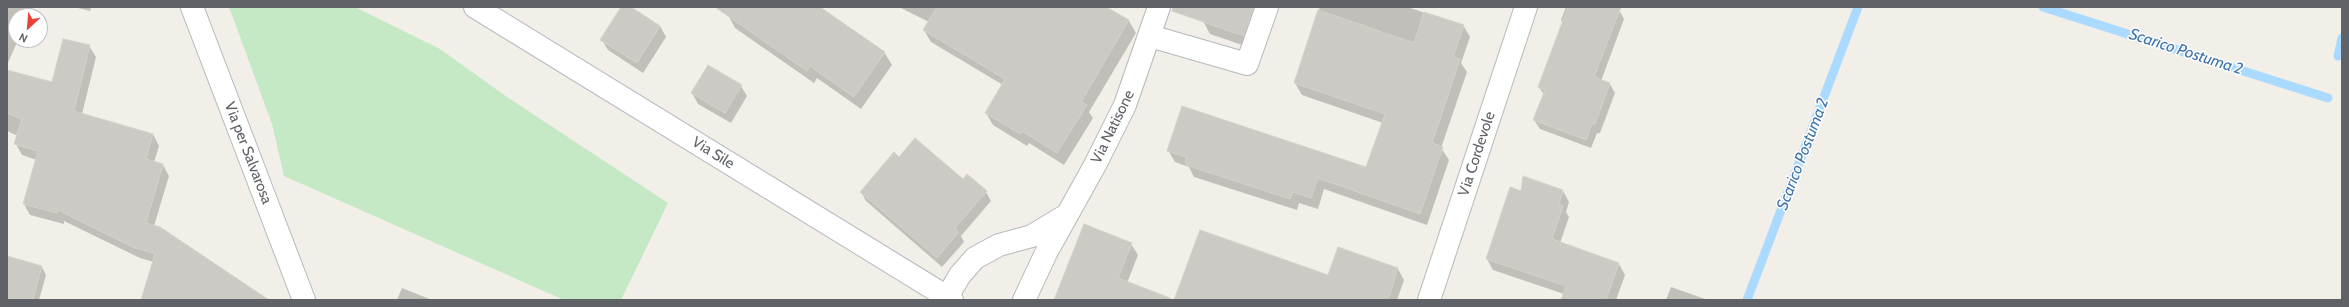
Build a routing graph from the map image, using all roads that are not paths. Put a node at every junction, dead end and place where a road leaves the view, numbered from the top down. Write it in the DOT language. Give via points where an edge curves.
graph roads {
  1 [pos="192,7"];
  2 [pos="475,7"];
  3 [pos="1159,7"];
  4 [pos="1267,7"];
  5 [pos="1526,7"];
  6 [pos="1150,36"];
  7 [pos="1068,214"];
  8 [pos="949,298"];
  9 [pos="304,300"];
  10 [pos="1024,300"];
  11 [pos="1429,300"];
  1 -- 9 [label="street, Via per Salvarosa"];
  2 -- 8 [label="street, Via Sile"];
  3 -- 6 [label="street, Via Natisone"];
  4 -- 6 [label="street" via="1247,64"];
  5 -- 11 [label="street, Via Cordevole"];
  6 -- 7 [label="street, Via Natisone" via="1125,105"];
  7 -- 8 [label="street" via="1032,236 999,245 975,258 960,275"];
  7 -- 10 [label="street, Via Natisone"];
}
